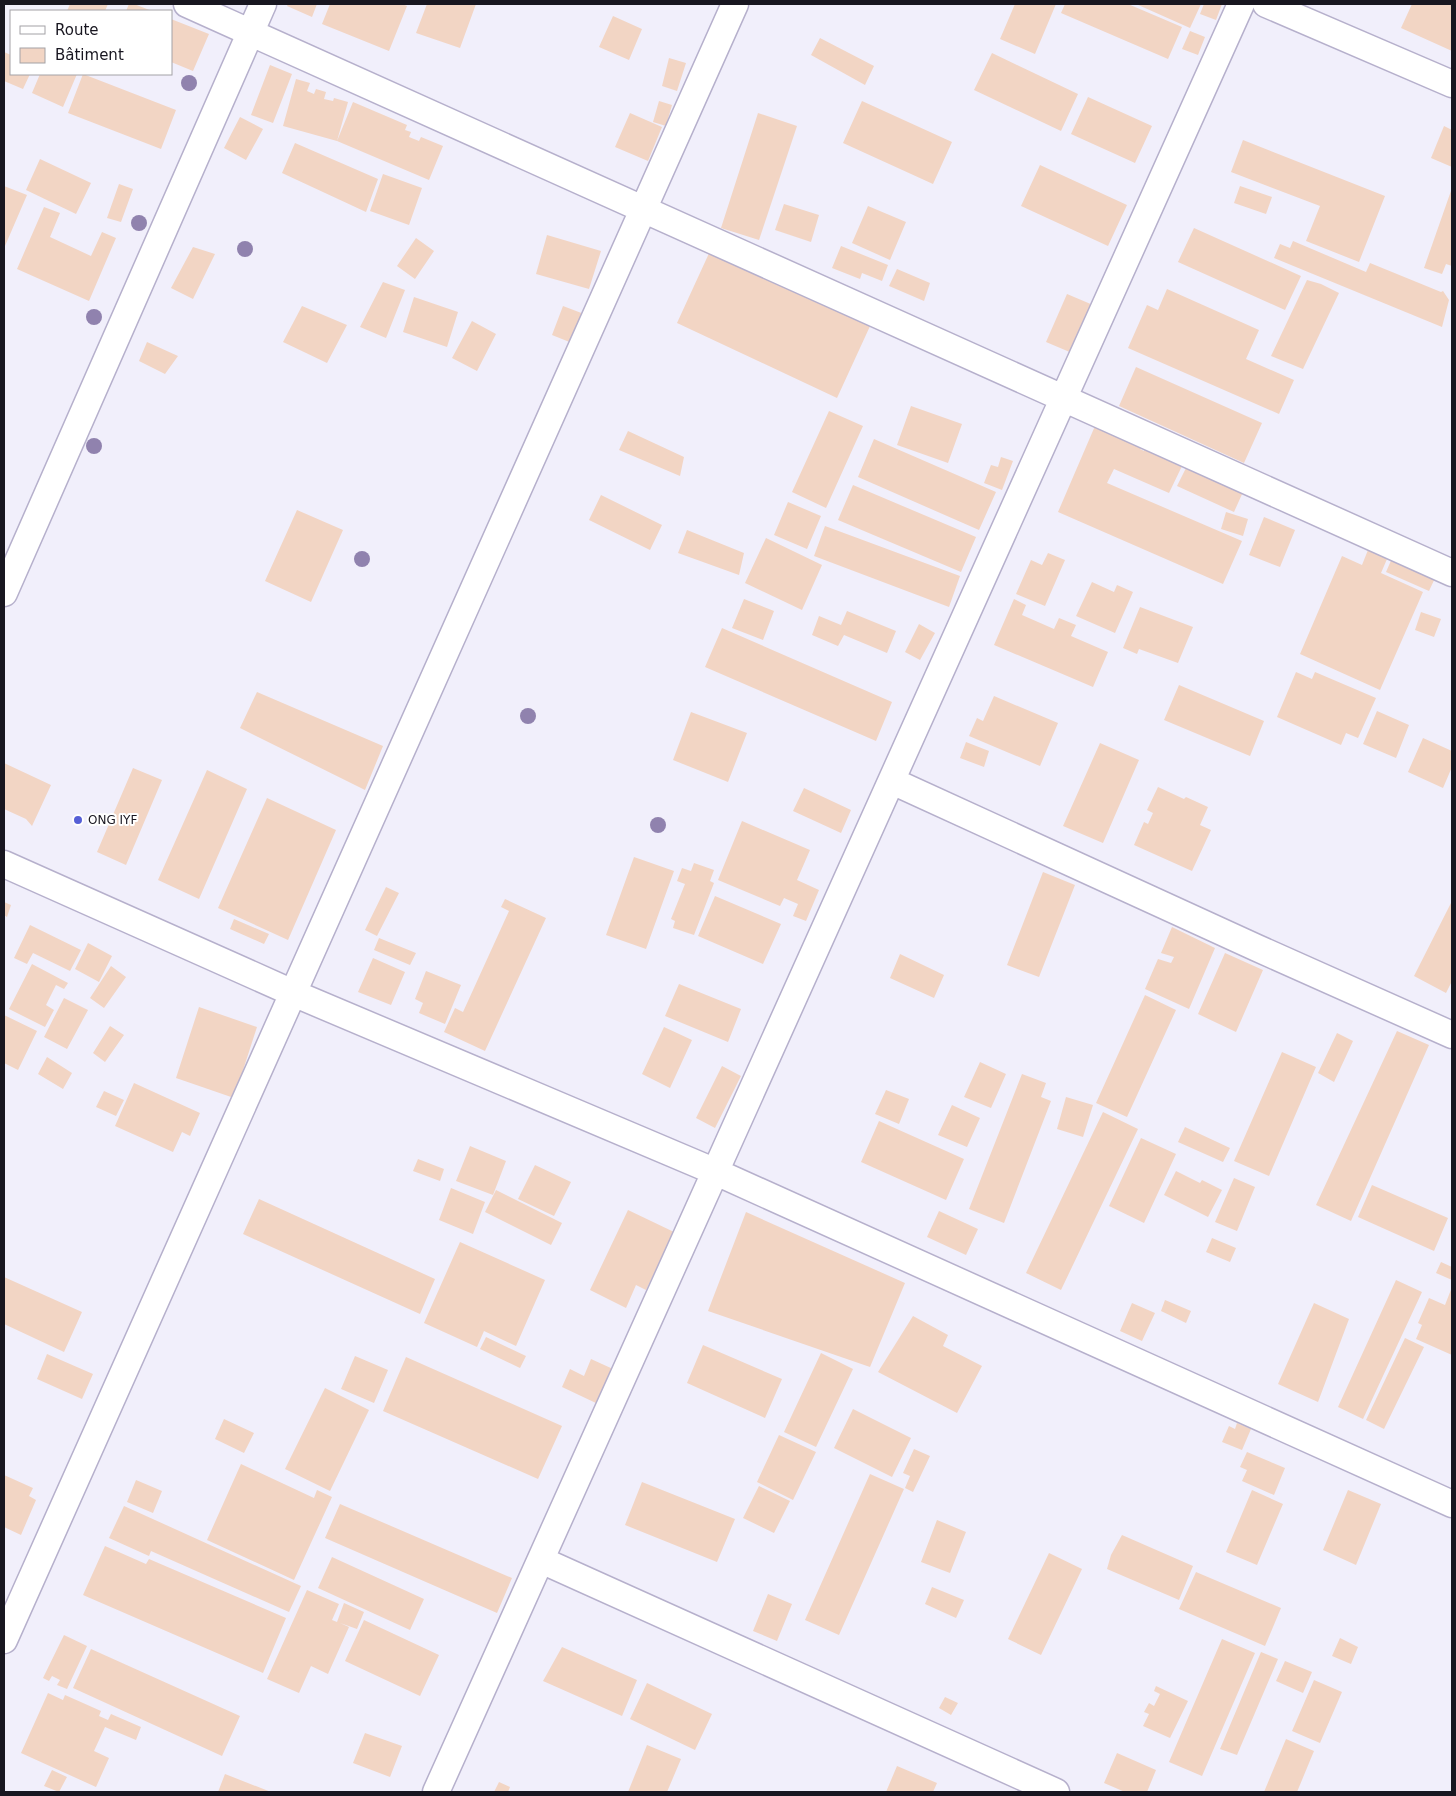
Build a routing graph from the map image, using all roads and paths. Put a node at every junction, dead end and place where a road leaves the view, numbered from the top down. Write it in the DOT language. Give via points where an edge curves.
graph roads {
  1 [pos="187,4"];
  2 [pos="263,4"];
  3 [pos="735,4"];
  4 [pos="1241,4"];
  5 [pos="1266,4"];
  6 [pos="251,32"];
  7 [pos="1452,84"];
  8 [pos="643,209"];
  9 [pos="1064,398"];
  10 [pos="1452,573"];
  11 [pos="4,592"];
  12 [pos="892,781"];
  13 [pos="4,864"];
  14 [pos="292,993"];
  15 [pos="1452,1035"];
  16 [pos="716,1172"];
  17 [pos="1452,1504"];
  18 [pos="541,1560"];
  19 [pos="4,1640"];
  20 [pos="436,1792"];
  21 [pos="1056,1792"];
  1 -- 6 [label="street"];
  2 -- 6 [label="street"];
  3 -- 8 [label="street"];
  4 -- 9 [label="street"];
  5 -- 7 [label="street"];
  6 -- 8 [label="street"];
  6 -- 11 [label="street"];
  8 -- 9 [label="street"];
  8 -- 14 [label="street"];
  9 -- 10 [label="street"];
  9 -- 12 [label="street"];
  12 -- 15 [label="street"];
  12 -- 16 [label="street"];
  13 -- 14 [label="street"];
  14 -- 16 [label="street"];
  14 -- 19 [label="street"];
  16 -- 17 [label="street"];
  16 -- 18 [label="street"];
  18 -- 20 [label="street"];
  18 -- 21 [label="street"];
}
